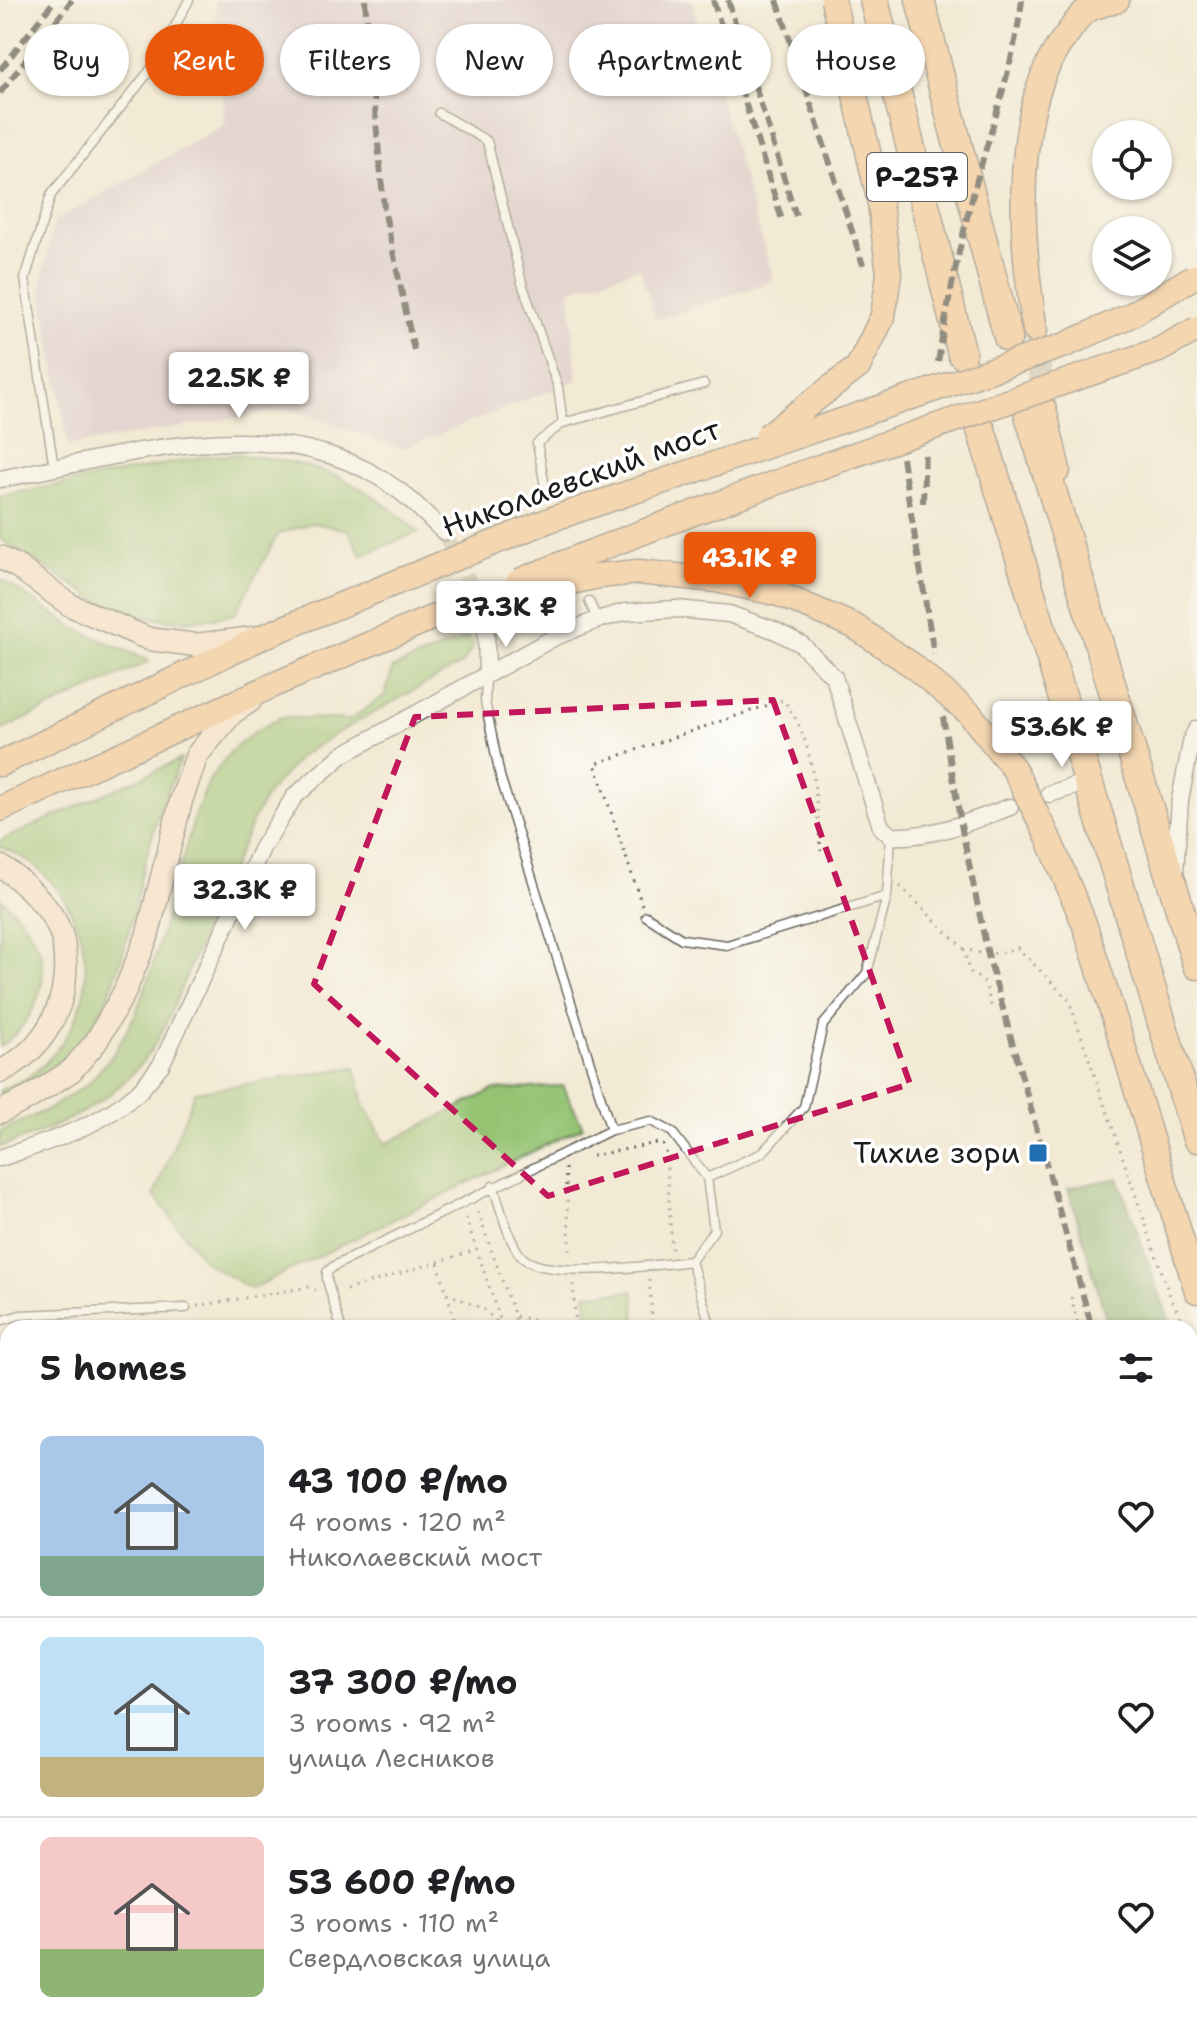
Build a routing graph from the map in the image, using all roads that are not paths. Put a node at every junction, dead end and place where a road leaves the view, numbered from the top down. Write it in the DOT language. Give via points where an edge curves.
graph roads {
  1 [pos="189,0"];
  2 [pos="833,0"];
  3 [pos="874,0"];
  4 [pos="920,0"];
  5 [pos="1117,0"];
  6 [pos="439,113"];
  7 [pos="1195,275"];
  8 [pos="1197,329"];
  9 [pos="1022,333"];
  10 [pos="962,354"];
  11 [pos="704,384"];
  12 [pos="1037,412"];
  13 [pos="563,423"];
  14 [pos="981,430"];
  15 [pos="746,451"];
  16 [pos="54,469"];
  17 [pos="0,479"];
  18 [pos="545,486"];
  19 [pos="444,532"];
  20 [pos="0,557"];
  21 [pos="589,601"];
  22 [pos="462,605"];
  23 [pos="597,620"];
  24 [pos="486,625"];
  25 [pos="262,637"];
  26 [pos="487,673"];
  27 [pos="278,683"];
  28 [pos="1197,729"];
  29 [pos="0,764"];
  30 [pos="1088,782"];
  31 [pos="1049,794"];
  32 [pos="1010,807"];
  33 [pos="0,809"];
  34 [pos="891,836"];
  35 [pos="0,866"];
  36 [pos="1174,890"];
  37 [pos="887,896"];
  38 [pos="646,916"];
  39 [pos="1197,965"];
  40 [pos="0,1072"];
  41 [pos="0,1112"];
  42 [pos="611,1130"];
  43 [pos="1197,1138"];
  44 [pos="0,1158"];
  45 [pos="707,1178"];
  46 [pos="493,1186"];
  47 [pos="691,1261"];
  48 [pos="1197,1291"];
  49 [pos="186,1308"];
  50 [pos="3,1320"];
  51 [pos="338,1320"];
  52 [pos="709,1320"];
  1 -- 16 [label="lane" via="155,64 51,195 25,279"];
  2 -- 15 [label="main road, bridge" via="880,203 889,274 883,316 858,367"];
  3 -- 10 [label="highway, Р-257"];
  4 -- 9 [label="highway, Р-257"];
  5 -- 9 [label="main road" via="1086,10 1056,47 1035,98 1024,178"];
  6 -- 13 [label="lane" via="487,141 522,283 558,387"];
  7 -- 15 [label="main road, Николаевский мост, bridge" via="1131,315 1065,345"];
  8 -- 22 [label="main road, bridge" via="1159,350 822,464"];
  11 -- 13 [label="lane"];
  12 -- 36 [label="highway"];
  13 -- 18 [label="lane" via="537,443"];
  14 -- 30 [label="highway"];
  15 -- 25 [label="main road, Николаевский мост, bridge" via="552,519"];
  16 -- 17 [label="street"];
  16 -- 19 [label="street" via="153,448 240,440 292,447 369,473 397,489"];
  20 -- 25 [label="main road" via="70,605 149,639 196,645"];
  21 -- 23 [label="lane"];
  22 -- 27 [label="main road"];
  22 -- 48 [label="main road, bridge" via="638,572 716,580 779,594 854,626 969,713 1014,769 1084,923"];
  23 -- 26 [label="street"];
  23 -- 34 [label="street" via="625,612 677,609 729,614 801,644 834,677 881,827"];
  24 -- 26 [label="street"];
  25 -- 29 [label="main road, Николаевский мост"];
  26 -- 42 [label="lane" via="485,701 500,776"];
  26 -- 44 [label="street" via="342,755 294,797 262,848 161,1065 138,1093 106,1115"];
  27 -- 33 [label="main road"];
  27 -- 41 [label="main road" via="232,713 197,755 147,937 96,1042 71,1071"];
  28 -- 36 [label="street" via="1180,800"];
  30 -- 31 [label="street"];
  30 -- 43 [label="highway"];
  32 -- 34 [label="street" via="961,825"];
  34 -- 37 [label="lane"];
  35 -- 40 [label="main road" via="41,900 63,938 64,970 51,1026"];
  36 -- 39 [label="highway"];
  37 -- 38 [label="lane" via="727,945 682,939"];
  37 -- 45 [label="lane" via="867,973 823,1025 804,1107 762,1153"];
  42 -- 45 [label="lane" via="651,1121 665,1127"];
  42 -- 46 [label="lane"];
  45 -- 47 [label="lane" via="714,1230"];
  46 -- 47 [label="lane" via="516,1250 530,1263 572,1271"];
  46 -- 51 [label="lane" via="327,1272"];
  47 -- 52 [label="lane"];
  49 -- 50 [label="lane"];
}
